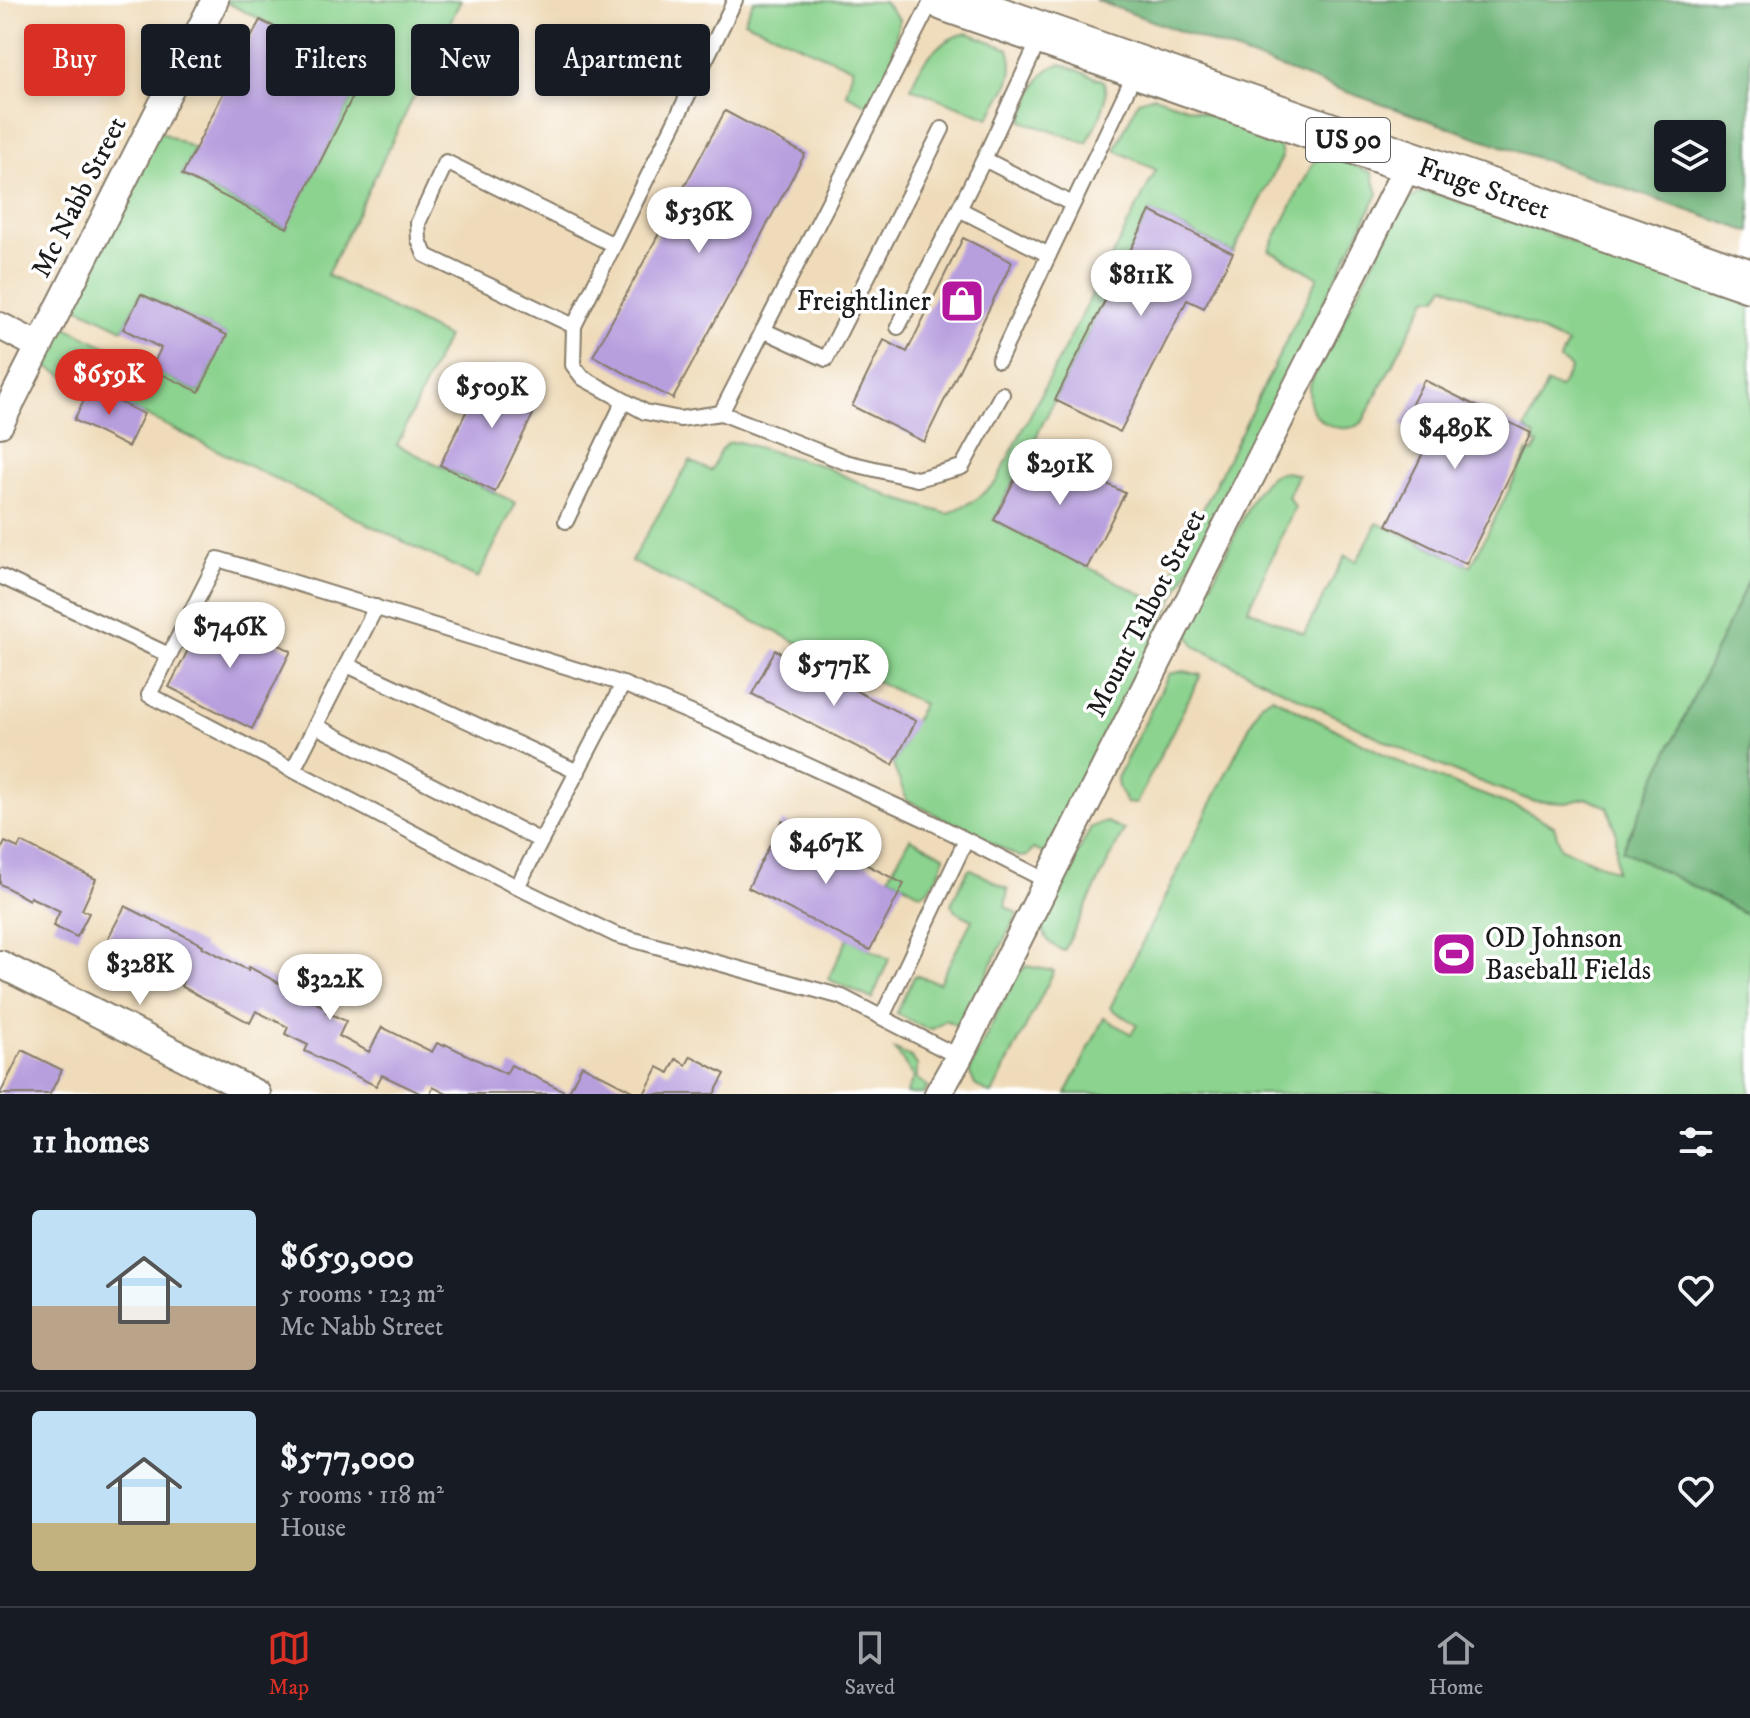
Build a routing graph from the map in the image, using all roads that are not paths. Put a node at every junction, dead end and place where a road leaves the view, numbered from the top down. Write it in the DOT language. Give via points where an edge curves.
graph roads {
  1 [pos="215,0"];
  2 [pos="735,0"];
  3 [pos="932,0"];
  4 [pos="946,0"];
  5 [pos="1042,34"];
  6 [pos="1138,67"];
  7 [pos="942,129"];
  8 [pos="984,159"];
  9 [pos="1410,161"];
  10 [pos="1072,204"];
  11 [pos="959,209"];
  12 [pos="614,245"];
  13 [pos="1049,255"];
  14 [pos="1750,281"];
  15 [pos="0,326"];
  16 [pos="574,326"];
  17 [pos="898,327"];
  18 [pos="763,330"];
  19 [pos="39,346"];
  20 [pos="999,360"];
  21 [pos="1002,394"];
  22 [pos="624,401"];
  23 [pos="721,413"];
  24 [pos="0,424"];
  25 [pos="566,521"];
  26 [pos="0,576"];
  27 [pos="376,607"];
  28 [pos="169,655"];
  29 [pos="347,665"];
  30 [pos="623,684"];
  31 [pos="316,726"];
  32 [pos="293,770"];
  33 [pos="578,772"];
  34 [pos="966,840"];
  35 [pos="541,841"];
  36 [pos="1047,881"];
  37 [pos="517,887"];
  38 [pos="0,964"];
  39 [pos="882,1017"];
  40 [pos="959,1057"];
  41 [pos="257,1094"];
  42 [pos="938,1094"];
  1 -- 19 [label="street, Mc Nabb Street"];
  2 -- 12 [label="lane"];
  3 -- 18 [label="lane"];
  4 -- 5 [label="main road, Fruge Street / US 90"];
  5 -- 6 [label="main road, Fruge Street / US 90"];
  5 -- 8 [label="lane"];
  6 -- 9 [label="main road, Fruge Street / US 90"];
  6 -- 10 [label="lane"];
  7 -- 18 [label="lane" via="826,359"];
  8 -- 10 [label="lane"];
  8 -- 11 [label="lane"];
  9 -- 14 [label="main road, Fruge Street / US 90"];
  9 -- 36 [label="street, Mount Talbot Street"];
  10 -- 13 [label="lane"];
  11 -- 13 [label="lane"];
  11 -- 17 [label="lane"];
  12 -- 16 [label="lane"];
  12 -- 16 [label="lane" via="446,162 418,223 425,255"];
  13 -- 20 [label="lane"];
  15 -- 19 [label="street"];
  16 -- 22 [label="lane" via="573,365 583,378"];
  18 -- 23 [label="lane"];
  19 -- 24 [label="street, Mc Nabb Street"];
  21 -- 23 [label="lane" via="962,467 917,479 845,462"];
  22 -- 23 [label="lane" via="645,412 680,419"];
  22 -- 25 [label="lane"];
  26 -- 28 [label="lane"];
  27 -- 28 [label="lane" via="218,559"];
  27 -- 29 [label="lane"];
  27 -- 30 [label="lane"];
  28 -- 32 [label="lane" via="149,695"];
  29 -- 31 [label="lane"];
  29 -- 33 [label="lane"];
  30 -- 33 [label="lane"];
  30 -- 34 [label="lane"];
  31 -- 32 [label="lane"];
  31 -- 35 [label="lane"];
  32 -- 37 [label="lane"];
  33 -- 35 [label="lane"];
  34 -- 36 [label="lane"];
  34 -- 39 [label="lane"];
  35 -- 37 [label="lane"];
  36 -- 40 [label="street, Mount Talbot Street"];
  37 -- 39 [label="lane" via="616,935 842,997"];
  38 -- 41 [label="street"];
  39 -- 40 [label="lane"];
  40 -- 42 [label="street, Mount Talbot Street"];
}
